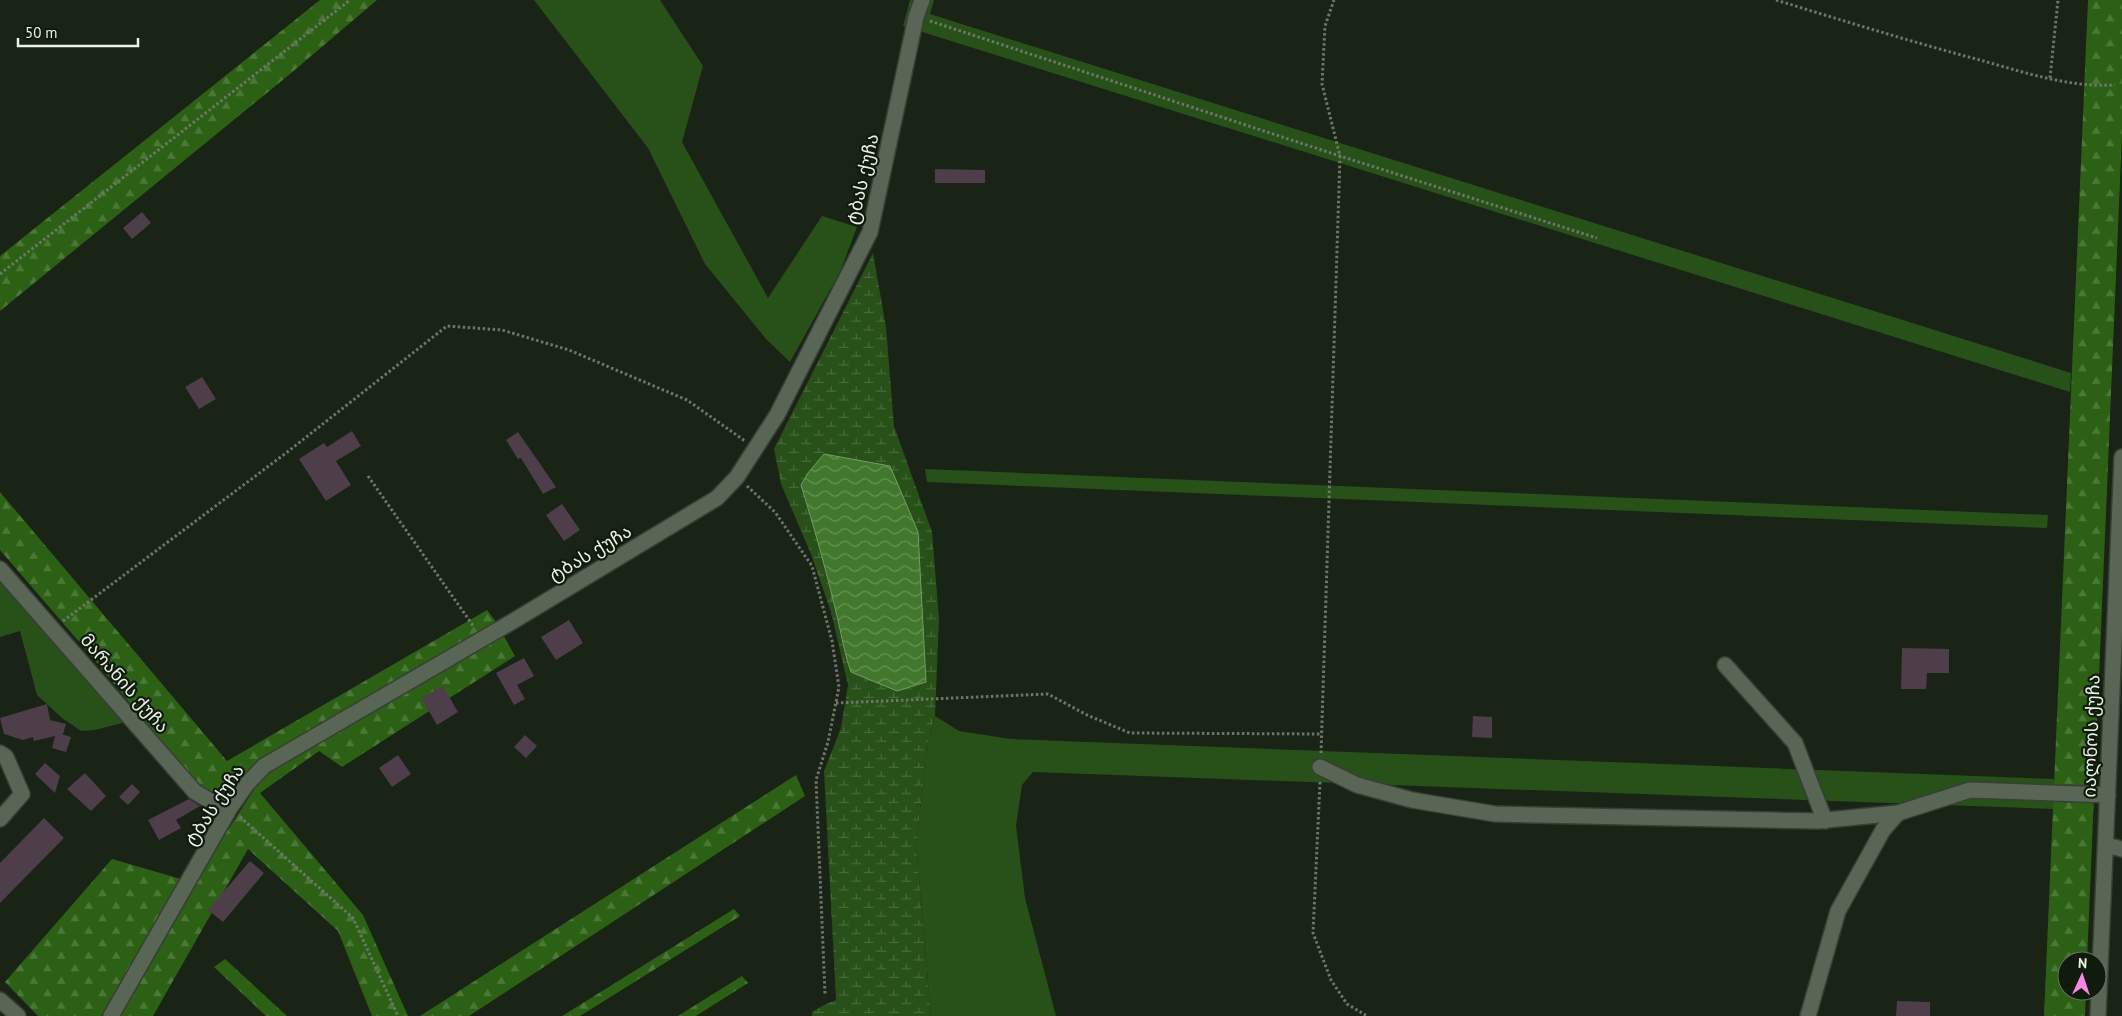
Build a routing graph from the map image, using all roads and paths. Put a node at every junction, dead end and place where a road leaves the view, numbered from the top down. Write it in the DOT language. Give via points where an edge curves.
graph roads {
  1 [pos="350,0"];
  2 [pos="922,0"];
  3 [pos="1334,0"];
  4 [pos="1776,0"];
  5 [pos="2058,0"];
  6 [pos="916,17"];
  7 [pos="2050,78"];
  8 [pos="2115,85"];
  9 [pos="1340,156"];
  10 [pos="1597,238"];
  11 [pos="0,274"];
  12 [pos="756,448"];
  13 [pos="2122,457"];
  14 [pos="368,476"];
  15 [pos="737,477"];
  16 [pos="0,569"];
  17 [pos="2119,588"];
  18 [pos="52,628"];
  19 [pos="482,639"];
  20 [pos="1726,665"];
  21 [pos="836,704"];
  22 [pos="1322,734"];
  23 [pos="0,752"];
  24 [pos="1320,767"];
  25 [pos="2108,795"];
  26 [pos="230,808"];
  27 [pos="1898,813"];
  28 [pos="0,819"];
  29 [pos="1825,821"];
  30 [pos="2106,845"];
  31 [pos="2122,849"];
  32 [pos="825,994"];
  33 [pos="0,1000"];
  34 [pos="18,1016"];
  35 [pos="111,1016"];
  36 [pos="398,1016"];
  37 [pos="1367,1016"];
  38 [pos="1808,1016"];
  39 [pos="2098,1016"];
  1 -- 11 [label="path"];
  2 -- 6 [label="street, ტბას ქუჩა"];
  3 -- 9 [label="path" via="1325,26 1322,84"];
  4 -- 7 [label="path" via="1905,40"];
  5 -- 7 [label="path"];
  6 -- 9 [label="path"];
  6 -- 12 [label="street, ტბას ქუჩა" via="870,232 777,415"];
  7 -- 8 [label="path" via="2100,86"];
  9 -- 10 [label="path"];
  9 -- 22 [label="path"];
  12 -- 15 [label="street, ტბას ქუჩა"];
  12 -- 18 [label="path" via="687,400 569,350 502,330 447,326 286,453"];
  13 -- 17 [label="street, იალნოს ქუჩა"];
  14 -- 19 [label="path"];
  15 -- 19 [label="street, ტბას ქუჩა" via="717,498"];
  15 -- 21 [label="path" via="775,512 812,566 832,641 839,687"];
  16 -- 18 [label="street, მარანის ქუჩა"];
  17 -- 25 [label="street, იალნოს ქუჩა"];
  18 -- 26 [label="street, მარანის ქუჩა" via="195,792"];
  19 -- 26 [label="street, ტბას ქუჩა" via="264,766"];
  20 -- 29 [label="street" via="1795,742"];
  21 -- 22 [label="path" via="1048,694 1130,733"];
  21 -- 32 [label="path" via="816,780"];
  22 -- 24 [label="path"];
  23 -- 28 [label="street" via="6,757 22,794"];
  24 -- 29 [label="street" via="1357,785 1412,800 1495,814"];
  24 -- 37 [label="path" via="1313,933 1331,980 1346,1004"];
  25 -- 27 [label="street" via="1970,790"];
  25 -- 30 [label="street, იალნოს ქუჩა"];
  26 -- 35 [label="street, ტბას ქუჩა"];
  26 -- 36 [label="path" via="353,918"];
  27 -- 29 [label="street"];
  27 -- 38 [label="street" via="1883,830 1838,911"];
  30 -- 31 [label="street"];
  30 -- 39 [label="street, იალნოს ქუჩა"];
  33 -- 34 [label="street"];
}
